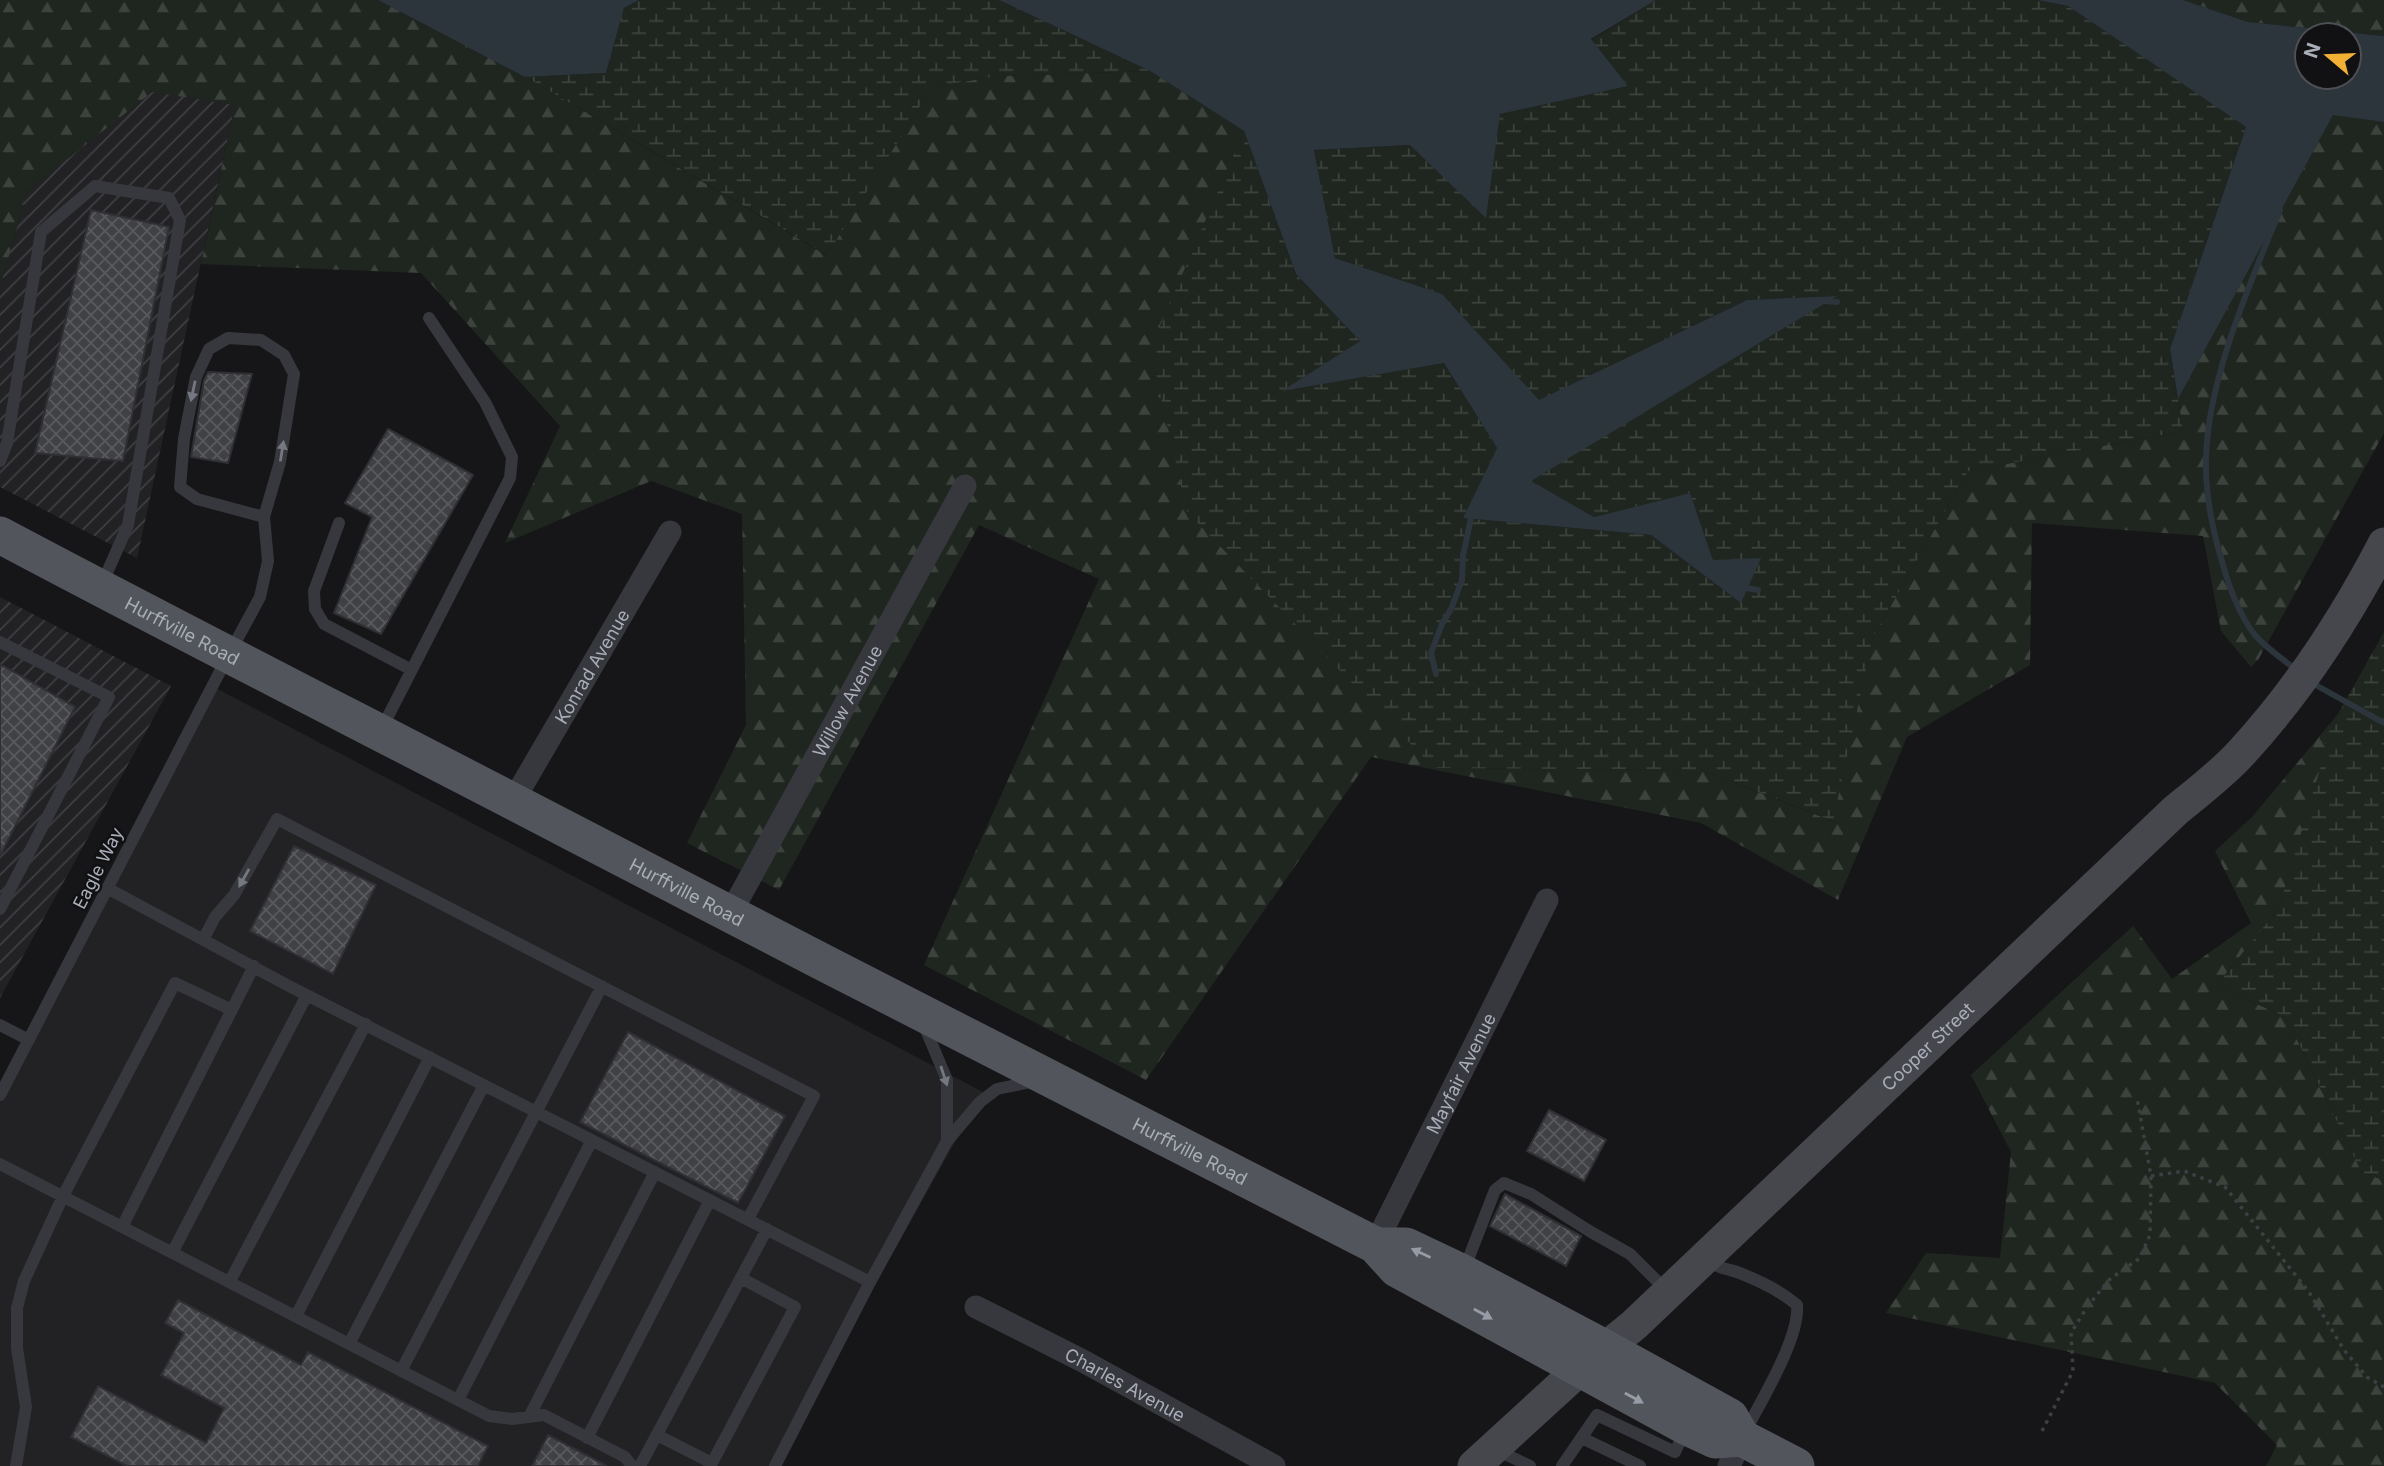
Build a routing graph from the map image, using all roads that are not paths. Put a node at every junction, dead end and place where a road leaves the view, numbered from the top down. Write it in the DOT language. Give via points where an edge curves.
graph roads {
  1 [pos="429,318"];
  2 [pos="0,461"];
  3 [pos="965,486"];
  4 [pos="264,517"];
  5 [pos="339,523"];
  6 [pos="670,532"];
  7 [pos="0,535"];
  8 [pos="2384,544"];
  9 [pos="100,588"];
  10 [pos="0,642"];
  11 [pos="228,656"];
  12 [pos="410,669"];
  13 [pos="379,733"];
  14 [pos="513,801"];
  15 [pos="107,888"];
  16 [pos="1547,900"];
  17 [pos="0,909"];
  18 [pos="730,914"];
  19 [pos="204,938"];
  20 [pos="254,966"];
  21 [pos="602,986"];
  22 [pos="307,995"];
  23 [pos="232,1010"];
  24 [pos="919,1013"];
  25 [pos="366,1024"];
  26 [pos="0,1025"];
  27 [pos="29,1040"];
  28 [pos="430,1057"];
  29 [pos="1048,1079"];
  30 [pos="484,1085"];
  31 [pos="0,1095"];
  32 [pos="536,1112"];
  33 [pos="592,1140"];
  34 [pos="947,1141"];
  35 [pos="0,1164"];
  36 [pos="655,1171"];
  37 [pos="63,1196"];
  38 [pos="710,1200"];
  39 [pos="748,1219"];
  40 [pos="122,1227"];
  41 [pos="767,1229"];
  42 [pos="1375,1245"];
  43 [pos="172,1253"];
  44 [pos="1707,1256"];
  45 [pos="1463,1273"];
  46 [pos="741,1278"];
  47 [pos="230,1281"];
  48 [pos="870,1282"];
  49 [pos="1668,1292"];
  50 [pos="976,1307"];
  51 [pos="296,1316"];
  52 [pos="349,1344"];
  53 [pos="1593,1358"];
  54 [pos="401,1371"];
  55 [pos="458,1401"];
  56 [pos="529,1417"];
  57 [pos="657,1435"];
  58 [pos="587,1438"];
  59 [pos="1583,1438"];
  60 [pos="1681,1440"];
  61 [pos="1736,1452"];
  62 [pos="1484,1457"];
  63 [pos="16,1466"];
  64 [pos="632,1466"];
  65 [pos="640,1466"];
  66 [pos="775,1466"];
  67 [pos="1273,1466"];
  68 [pos="1530,1466"];
  69 [pos="1562,1466"];
  70 [pos="1640,1466"];
  71 [pos="1668,1466"];
  72 [pos="1796,1466"];
  1 -- 12 [label="lane" via="485,402 512,457 510,478"];
  2 -- 9 [label="lane" via="7,443 41,232 94,186 169,198 180,220 128,525"];
  3 -- 18 [label="street, Willow Avenue"];
  4 -- 4 [label="lane, one-way" via="280,462 294,374 284,355 261,340 228,338 209,349 196,377 180,486 197,499"];
  4 -- 11 [label="lane, Eagle Way" via="268,561 260,597"];
  5 -- 12 [label="lane" via="314,591 316,609 324,624"];
  6 -- 14 [label="street, Konrad Avenue"];
  7 -- 9 [label="main road, Hurffville Road"];
  8 -- 44 [label="main road, Cooper Street" via="2354,601 2299,683 2240,754"];
  9 -- 11 [label="main road, Hurffville Road"];
  10 -- 17 [label="lane" via="109,697"];
  11 -- 13 [label="main road, Hurffville Road"];
  11 -- 15 [label="lane, Eagle Way"];
  12 -- 13 [label="lane"];
  13 -- 14 [label="main road, Hurffville Road"];
  14 -- 18 [label="main road, Hurffville Road"];
  15 -- 19 [label="lane"];
  15 -- 27 [label="lane, Eagle Way"];
  16 -- 42 [label="street, Mayfair Avenue"];
  18 -- 24 [label="main road, Hurffville Road"];
  19 -- 20 [label="lane"];
  21 -- 19 [label="lane, one-way" via="277,819"];
  20 -- 22 [label="lane"];
  20 -- 23 [label="lane"];
  21 -- 32 [label="lane"];
  21 -- 39 [label="lane" via="814,1096"];
  22 -- 25 [label="lane"];
  22 -- 43 [label="lane"];
  23 -- 37 [label="lane" via="175,983"];
  23 -- 40 [label="lane"];
  24 -- 29 [label="main road, Hurffville Road"];
  24 -- 34 [label="lane, one-way" via="947,1080"];
  25 -- 28 [label="lane"];
  25 -- 47 [label="lane"];
  26 -- 27 [label="lane"];
  27 -- 31 [label="lane, Eagle Way"];
  28 -- 30 [label="lane"];
  28 -- 51 [label="lane"];
  29 -- 34 [label="lane" via="997,1089"];
  29 -- 42 [label="main road, Hurffville Road"];
  30 -- 32 [label="lane"];
  30 -- 52 [label="lane"];
  32 -- 33 [label="lane"];
  32 -- 54 [label="lane"];
  33 -- 36 [label="lane"];
  33 -- 55 [label="lane"];
  34 -- 48 [label="lane"];
  35 -- 37 [label="lane"];
  36 -- 38 [label="lane"];
  36 -- 56 [label="lane"];
  37 -- 40 [label="lane"];
  37 -- 63 [label="lane" via="24,1281 17,1308 17,1348 26,1407"];
  38 -- 39 [label="lane"];
  38 -- 58 [label="lane"];
  39 -- 41 [label="lane"];
  40 -- 43 [label="lane"];
  41 -- 46 [label="lane"];
  41 -- 48 [label="lane"];
  45 -- 42 [label="main road, Hurffville Road, one-way" via="1406,1246"];
  42 -- 53 [label="main road, Hurffville Road, one-way" via="1397,1269"];
  43 -- 47 [label="lane"];
  44 -- 49 [label="main road, Cooper Street"];
  44 -- 61 [label="lane" via="1716,1267 1784,1293 1797,1305 1791,1338"];
  45 -- 49 [label="lane" via="1494,1191 1504,1183 1531,1194 1630,1254"];
  45 -- 53 [label="main road, Hurffville Road"];
  46 -- 57 [label="lane"];
  46 -- 57 [label="lane" via="795,1307 712,1464"];
  47 -- 51 [label="lane"];
  48 -- 66 [label="lane"];
  49 -- 53 [label="main road, Cooper Street"];
  50 -- 67 [label="street, Charles Avenue"];
  51 -- 52 [label="lane"];
  52 -- 54 [label="lane"];
  53 -- 60 [label="main road, Hurffville Road, one-way"];
  53 -- 61 [label="main road, Hurffville Road" via="1730,1417"];
  53 -- 62 [label="main road, Cooper Street"];
  54 -- 55 [label="lane"];
  55 -- 56 [label="lane" via="489,1416"];
  56 -- 58 [label="lane" via="544,1415"];
  57 -- 65 [label="lane"];
  58 -- 64 [label="lane" via="625,1457"];
  59 -- 60 [label="lane" via="1597,1415"];
  59 -- 69 [label="lane"];
  59 -- 70 [label="lane"];
  60 -- 61 [label="main road, Hurffville Road" via="1715,1440"];
  60 -- 71 [label="lane"];
  61 -- 72 [label="main road, Hurffville Road"];
  62 -- 68 [label="lane"];
}
